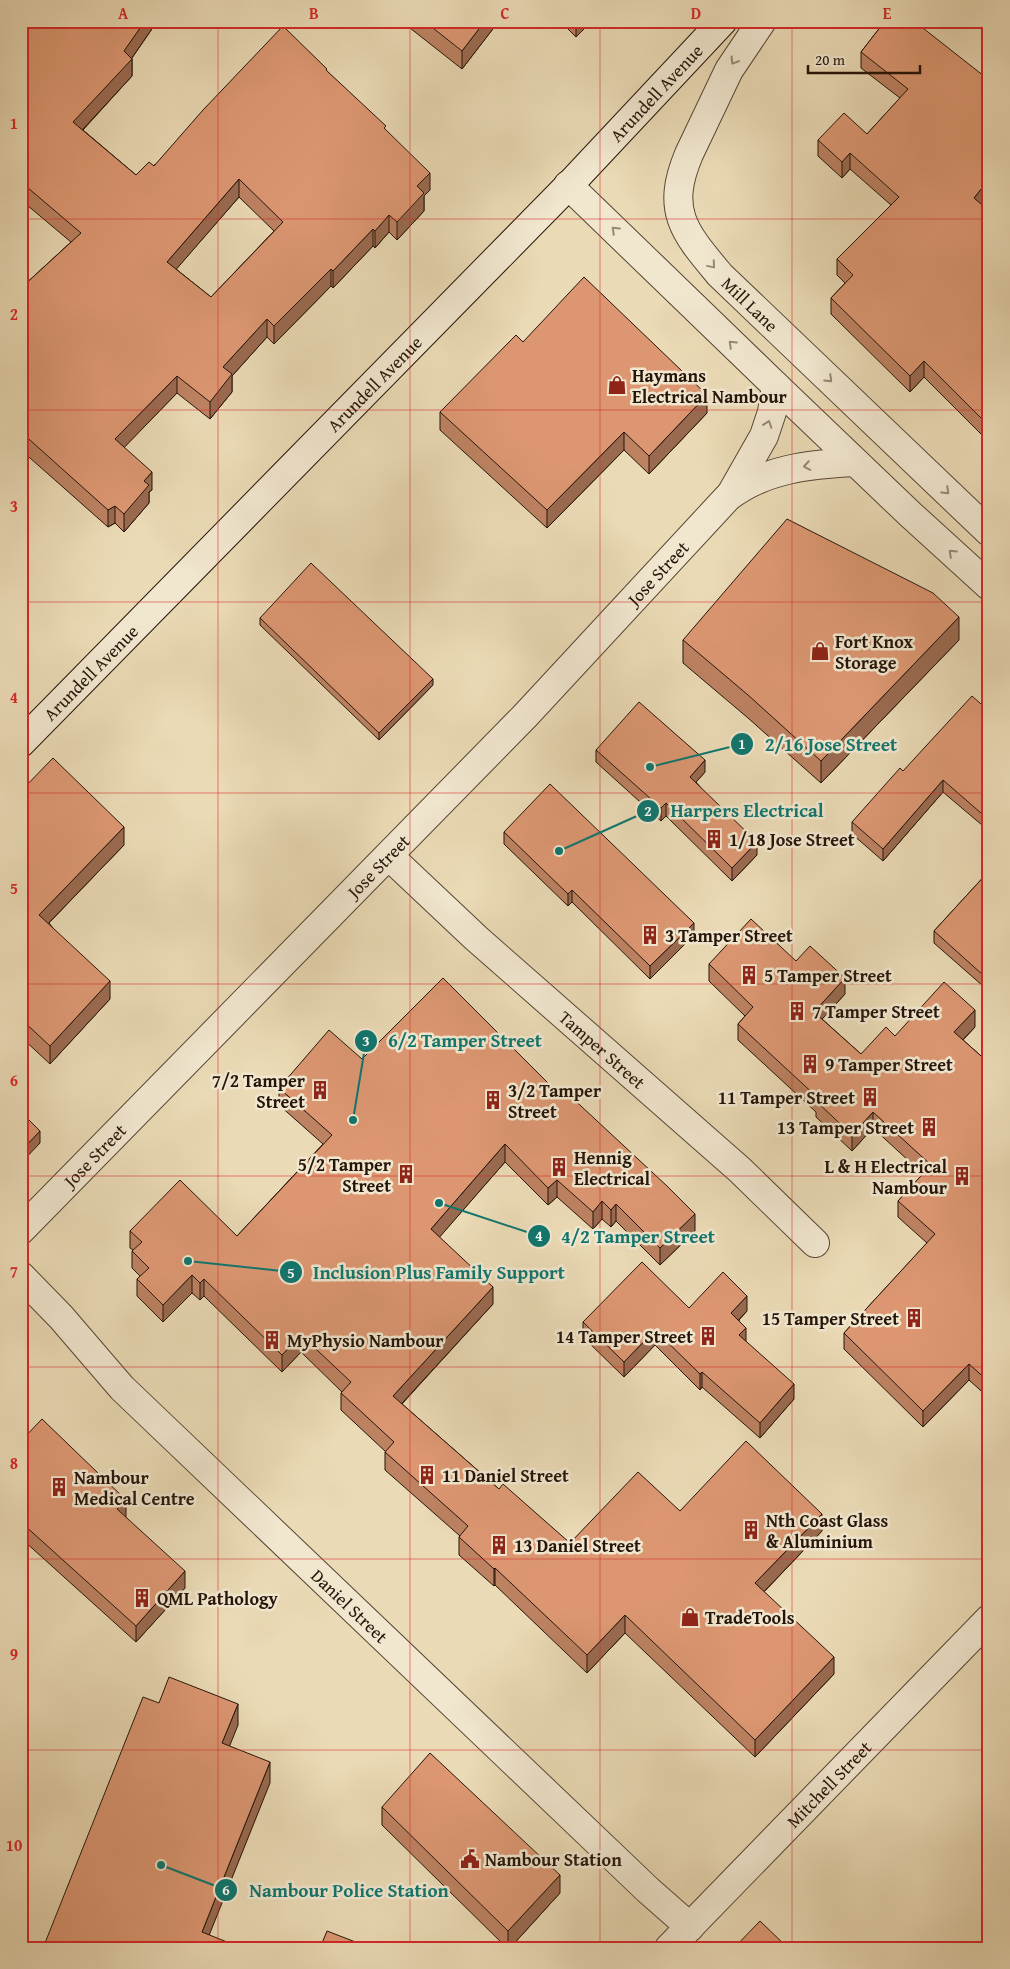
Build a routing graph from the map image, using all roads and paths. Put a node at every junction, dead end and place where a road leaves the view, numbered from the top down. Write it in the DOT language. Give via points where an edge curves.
graph roads {
  1 [pos="723,21"];
  2 [pos="762,21"];
  3 [pos="568,185"];
  4 [pos="776,386"];
  5 [pos="856,462"];
  6 [pos="728,497"];
  7 [pos="989,532"];
  8 [pos="989,586"];
  9 [pos="21,743"];
  10 [pos="389,856"];
  11 [pos="21,1230"];
  12 [pos="815,1243"];
  13 [pos="21,1276"];
  14 [pos="989,1619"];
  15 [pos="690,1927"];
  16 [pos="669,1948"];
  1 -- 3 [label="street, Arundell Avenue"];
  2 -- 7 [label="street, Mill Lane, one-way" via="729,70 689,154 679,187 680,216 691,239 720,275"];
  4 -- 3 [label="street, one-way"];
  3 -- 9 [label="street, Arundell Avenue"];
  4 -- 5 [label="street"];
  6 -- 4 [label="street, Jose Street, one-way" via="764,436"];
  5 -- 6 [label="street, Jose Street, one-way" via="779,472 750,482"];
  8 -- 5 [label="street, one-way"];
  6 -- 10 [label="street, Jose Street" via="615,621"];
  10 -- 11 [label="street, Jose Street"];
  10 -- 12 [label="street, Tamper Street" via="740,1170"];
  13 -- 15 [label="street, Daniel Street" via="142,1408"];
  14 -- 15 [label="street, Mitchell Street"];
  15 -- 16 [label="street, Mitchell Street"];
}
